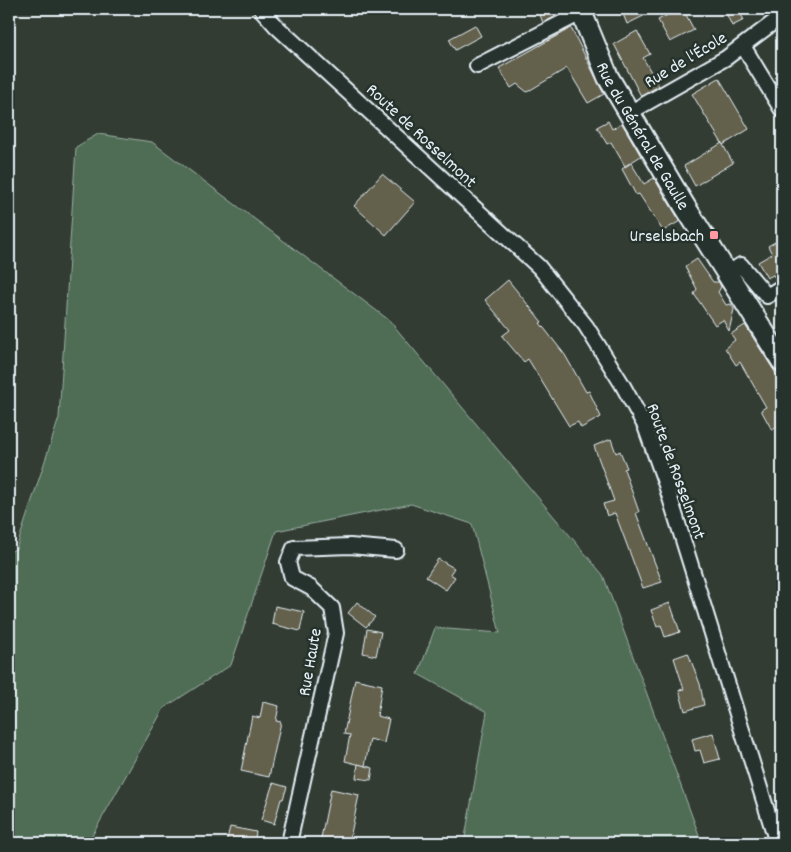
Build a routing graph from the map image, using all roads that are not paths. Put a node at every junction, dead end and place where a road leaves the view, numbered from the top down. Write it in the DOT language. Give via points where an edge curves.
graph roads {
  1 [pos="262,9"];
  2 [pos="581,11"];
  3 [pos="782,16"];
  4 [pos="744,46"];
  5 [pos="477,66"];
  6 [pos="782,110"];
  7 [pos="629,113"];
  8 [pos="727,274"];
  9 [pos="782,287"];
  10 [pos="782,361"];
  11 [pos="396,550"];
  12 [pos="289,843"];
  13 [pos="777,843"];
  1 -- 13 [label="street, Route de Rosselmont" via="276,26 539,267 586,326 622,384 644,426 666,485"];
  2 -- 5 [label="street"];
  2 -- 7 [label="main road, Rue du Général de Gaulle" via="608,77"];
  3 -- 4 [label="street, Rue de l'École"];
  4 -- 6 [label="street"];
  4 -- 7 [label="street, Rue de l'École"];
  7 -- 8 [label="main road, Rue du Général de Gaulle"];
  8 -- 9 [label="street" via="740,266 767,296"];
  8 -- 10 [label="main road, Rue du Général de Gaulle"];
  11 -- 12 [label="street, Rue Haute" via="350,546 294,548 288,562 292,578 311,588 332,608 336,633"];
}
